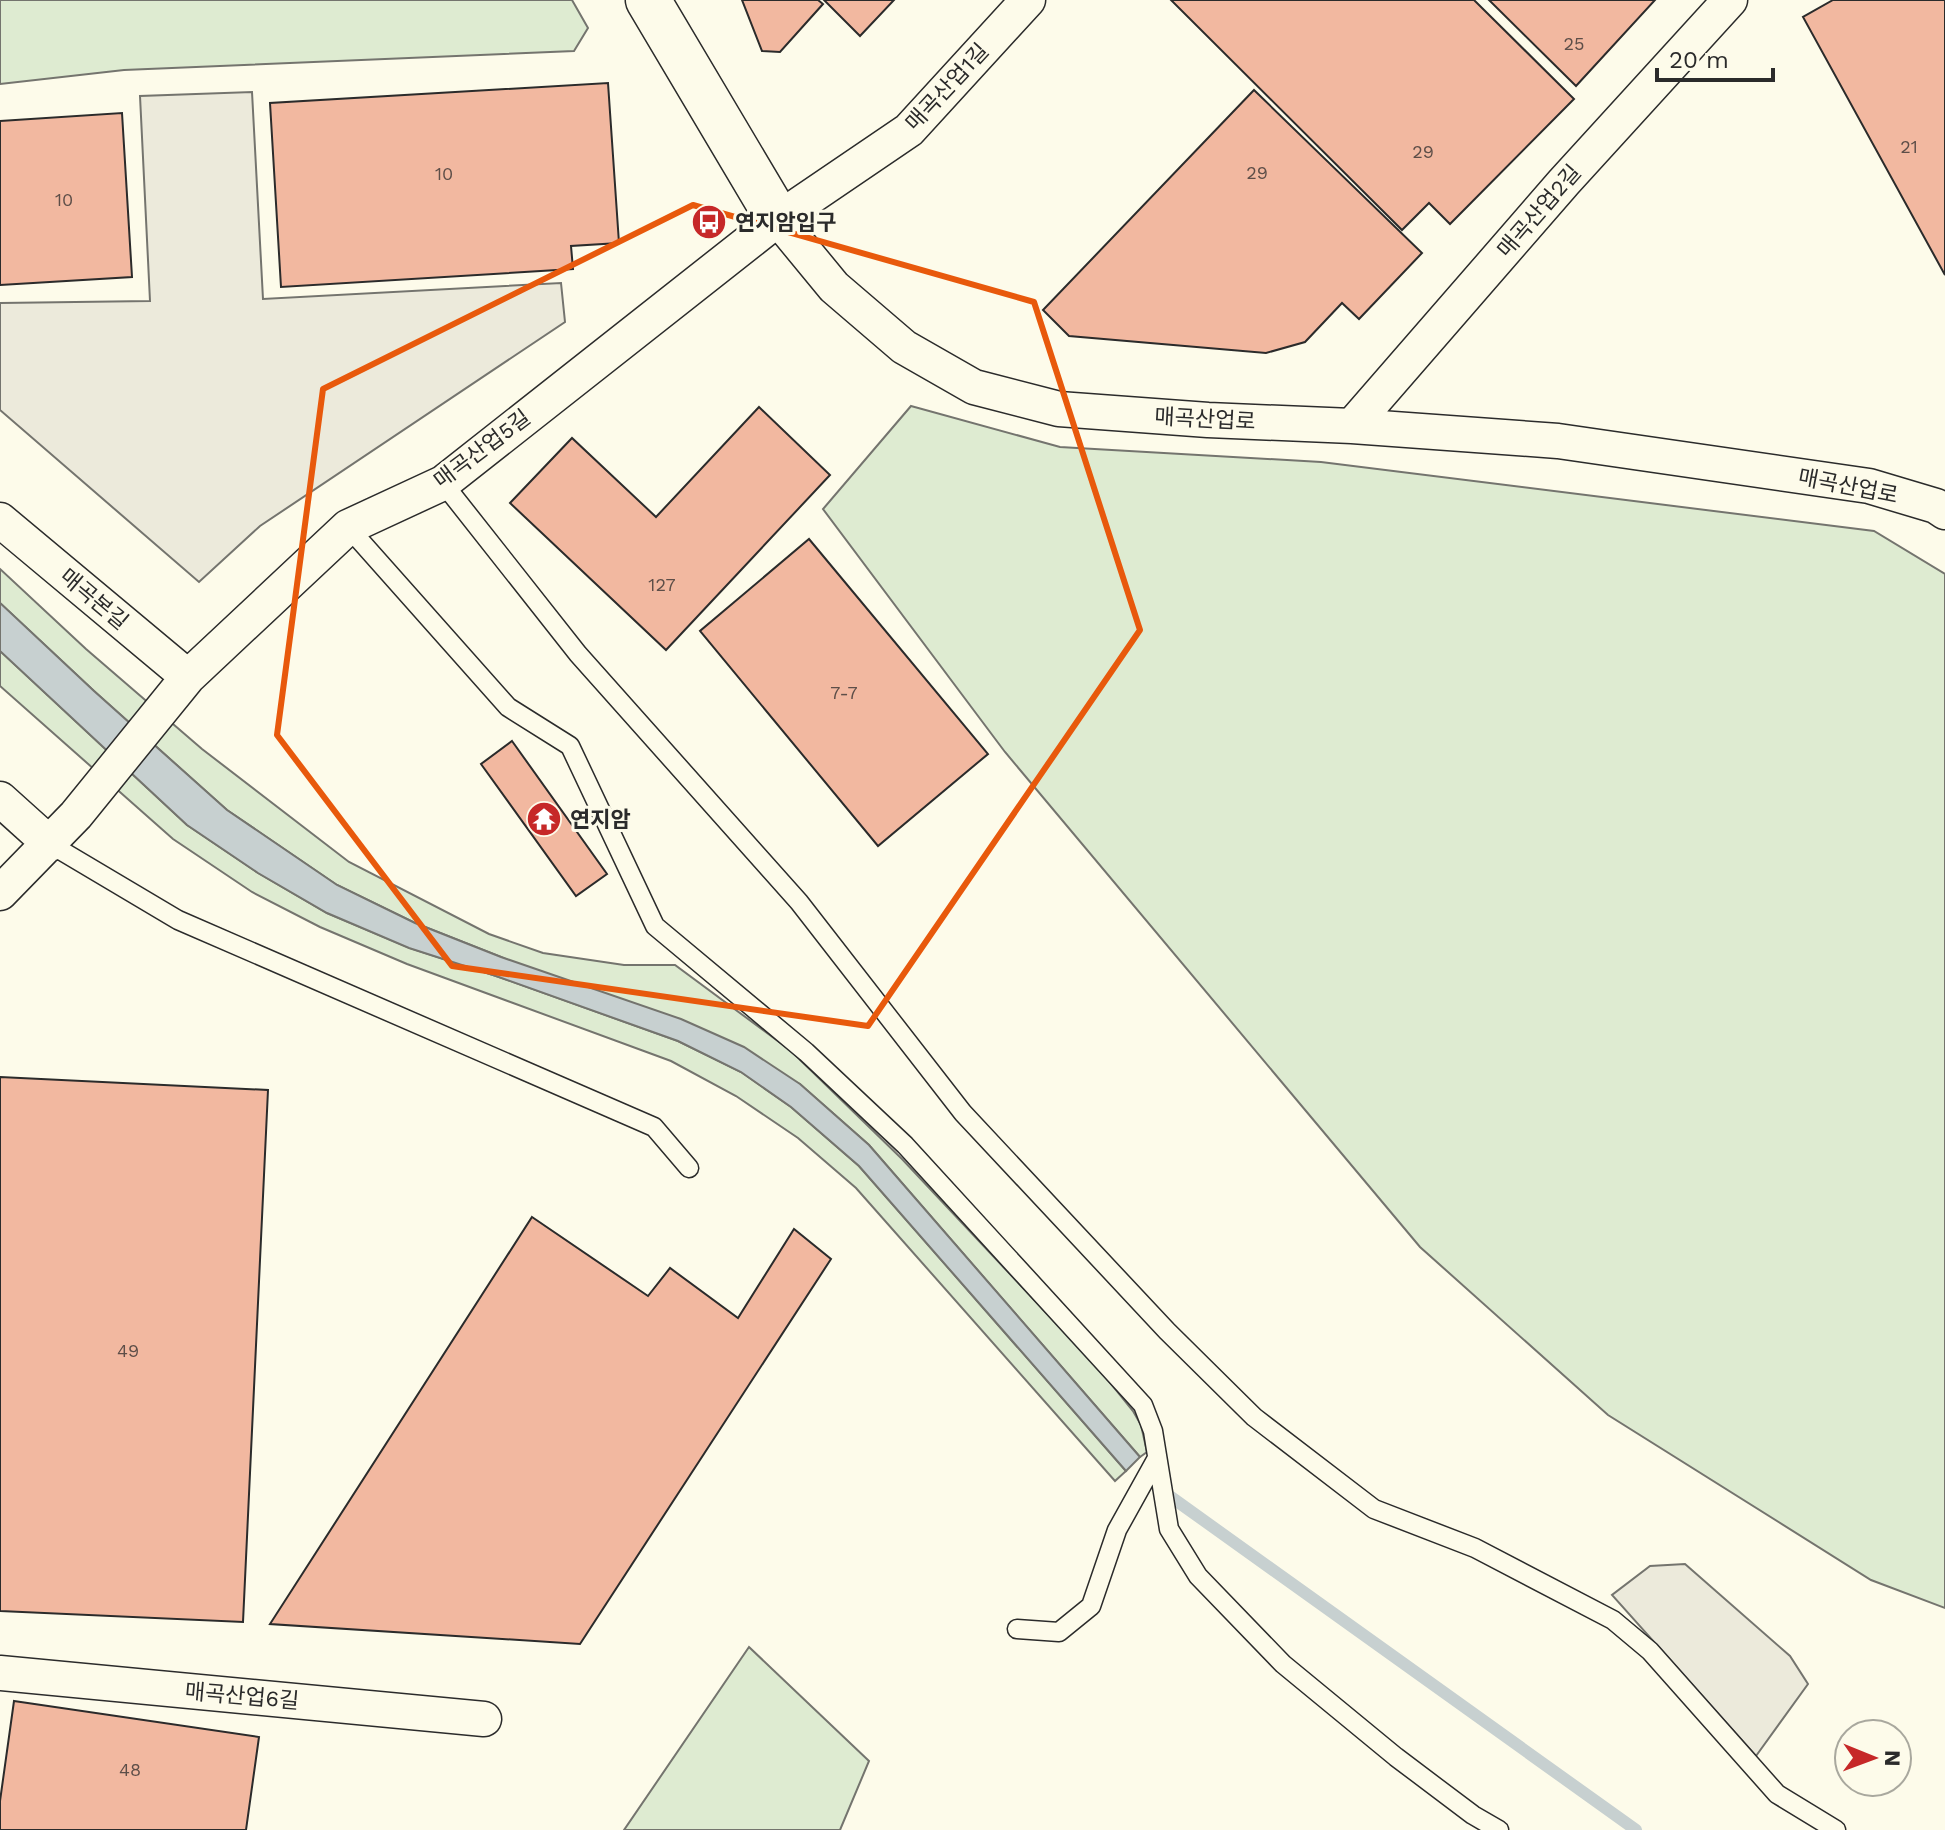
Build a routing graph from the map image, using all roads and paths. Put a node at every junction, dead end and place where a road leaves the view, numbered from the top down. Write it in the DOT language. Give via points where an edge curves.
graph roads {
  1 [pos="648,0"];
  2 [pos="1028,0"];
  3 [pos="1730,0"];
  4 [pos="778,219"];
  5 [pos="1352,426"];
  6 [pos="443,483"];
  7 [pos="1945,512"];
  8 [pos="0,520"];
  9 [pos="348,527"];
  10 [pos="188,677"];
  11 [pos="0,799"];
  12 [pos="50,844"];
  13 [pos="0,893"];
  14 [pos="689,1168"];
  15 [pos="1157,1458"];
  16 [pos="1017,1629"];
  17 [pos="0,1673"];
  18 [pos="484,1719"];
  19 [pos="1499,1830"];
  20 [pos="1836,1830"];
  1 -- 4 [label="street, 매곡산업로"];
  2 -- 4 [label="street, 매곡산업1길" via="909,130"];
  3 -- 5 [label="street, 매곡산업2길"];
  4 -- 5 [label="street, 매곡산업로" via="834,287 904,347 974,387 1059,409"];
  4 -- 6 [label="street, 매곡산업5길"];
  5 -- 7 [label="street, 매곡산업로" via="1558,441 1724,464 1869,486"];
  6 -- 9 [label="street, 매곡산업5길"];
  6 -- 20 [label="lane" via="578,654 799,902 963,1113 1254,1417 1374,1509 1475,1548 1613,1620 1650,1651 1777,1794"];
  8 -- 10 [label="street, 매곡본길"];
  9 -- 10 [label="street, 매곡산업5길"];
  9 -- 15 [label="lane" via="508,707 570,746 655,926 806,1052 905,1145 1143,1405"];
  10 -- 12 [label="street, 매곡산업5길"];
  11 -- 12 [label="street"];
  12 -- 13 [label="street"];
  12 -- 14 [label="lane" via="178,920 654,1127"];
  15 -- 16 [label="lane" via="1117,1530 1091,1606 1059,1632"];
  15 -- 19 [label="lane" via="1169,1529 1198,1576 1283,1664 1396,1757"];
  17 -- 18 [label="street, 매곡산업6길"];
}
